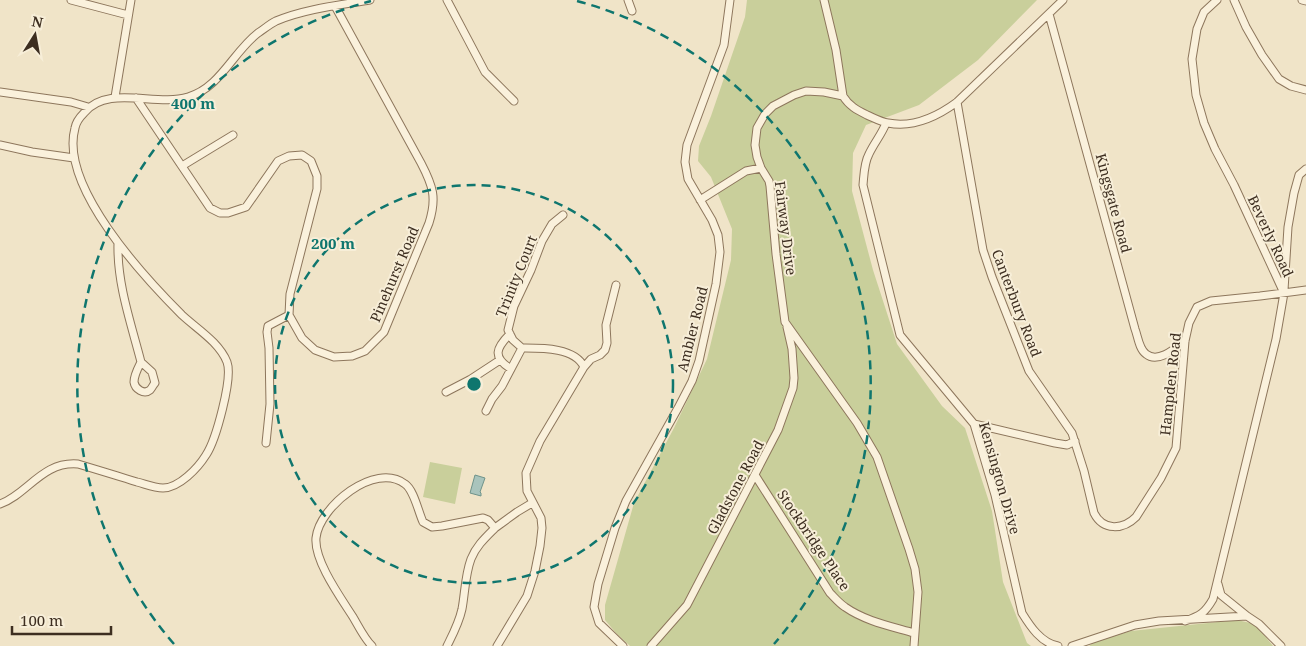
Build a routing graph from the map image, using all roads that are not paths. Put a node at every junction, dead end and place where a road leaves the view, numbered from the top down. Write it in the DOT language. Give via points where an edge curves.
graph roads {
  1 [pos="71,0"];
  2 [pos="131,0"];
  3 [pos="370,0"];
  4 [pos="447,0"];
  5 [pos="628,0"];
  6 [pos="730,0"];
  7 [pos="824,0"];
  8 [pos="1063,0"];
  9 [pos="1217,0"];
  10 [pos="1234,0"];
  11 [pos="1302,0"];
  12 [pos="1306,1"];
  13 [pos="336,6"];
  14 [pos="632,11"];
  15 [pos="1049,14"];
  16 [pos="128,15"];
  17 [pos="1306,90"];
  18 [pos="0,92"];
  19 [pos="843,96"];
  20 [pos="115,97"];
  21 [pos="136,98"];
  22 [pos="514,101"];
  23 [pos="957,102"];
  24 [pos="88,107"];
  25 [pos="886,123"];
  26 [pos="233,135"];
  27 [pos="0,146"];
  28 [pos="74,158"];
  29 [pos="182,166"];
  30 [pos="761,168"];
  31 [pos="1306,169"];
  32 [pos="700,200"];
  33 [pos="563,215"];
  34 [pos="118,244"];
  35 [pos="616,285"];
  36 [pos="1306,290"];
  37 [pos="1284,293"];
  38 [pos="289,315"];
  39 [pos="786,322"];
  40 [pos="510,334"];
  41 [pos="1185,341"];
  42 [pos="522,348"];
  43 [pos="500,360"];
  44 [pos="141,362"];
  45 [pos="584,367"];
  46 [pos="511,369"];
  47 [pos="446,392"];
  48 [pos="486,411"];
  49 [pos="974,424"];
  50 [pos="1075,441"];
  51 [pos="266,443"];
  52 [pos="755,474"];
  53 [pos="532,503"];
  54 [pos="0,504"];
  55 [pos="495,528"];
  56 [pos="1218,582"];
  57 [pos="1247,616"];
  58 [pos="1185,620"];
  59 [pos="914,633"];
  60 [pos="1090,640"];
  61 [pos="372,646"];
  62 [pos="447,646"];
  63 [pos="497,646"];
  64 [pos="623,646"];
  65 [pos="651,646"];
  66 [pos="914,646"];
  67 [pos="1058,646"];
  68 [pos="1072,646"];
  69 [pos="1082,646"];
  70 [pos="1281,646"];
  1 -- 16 [label="street"];
  2 -- 16 [label="street"];
  3 -- 13 [label="street"];
  4 -- 22 [label="street" via="485,72"];
  5 -- 14 [label="street"];
  6 -- 32 [label="street, Ambler Road" via="724,45 686,153 688,179"];
  7 -- 19 [label="street"];
  8 -- 15 [label="street"];
  9 -- 37 [label="street, Beverly Road" via="1204,12 1197,29 1192,59 1196,95 1215,149"];
  10 -- 17 [label="street" via="1246,27 1279,79"];
  11 -- 12 [label="street"];
  13 -- 21 [label="street" via="275,22 256,35 201,92 173,100"];
  13 -- 38 [label="street, Pinehurst Road" via="430,181 433,211 384,332 365,351 334,357 315,350 302,338"];
  15 -- 23 [label="street"];
  15 -- 41 [label="street, Kingsgate Road" via="1141,347 1147,355 1162,356"];
  16 -- 20 [label="street"];
  18 -- 24 [label="street"];
  19 -- 25 [label="street" via="849,105"];
  19 -- 30 [label="street, Fairway Drive" via="806,91 773,106 757,128 755,145"];
  20 -- 21 [label="street"];
  20 -- 24 [label="street"];
  21 -- 29 [label="street"];
  23 -- 25 [label="street" via="945,111 916,122"];
  23 -- 50 [label="street, Canterbury Road" via="983,250 992,277 1029,372"];
  24 -- 28 [label="street" via="75,126"];
  25 -- 49 [label="street, Kensington Drive" via="868,156 863,185 900,335"];
  26 -- 29 [label="street"];
  27 -- 28 [label="street"];
  28 -- 34 [label="street" via="91,203"];
  29 -- 38 [label="street" via="210,208 228,213 246,207 278,161 302,155 311,161 317,176 317,189 290,294"];
  30 -- 32 [label="street" via="746,171"];
  30 -- 39 [label="street, Fairway Drive" via="770,186"];
  31 -- 37 [label="street" via="1299,175 1294,193 1288,227"];
  32 -- 64 [label="street, Ambler Road" via="718,235 720,252 699,361 692,381 626,500 614,528 594,607 600,623"];
  33 -- 40 [label="street, Trinity Court" via="552,224 542,241 514,306 508,330"];
  34 -- 44 [label="street" via="120,278"];
  34 -- 54 [label="street" via="168,302 212,341 228,364 220,419 206,455 177,484 163,488 78,464 63,465 48,471 9,501"];
  35 -- 45 [label="street" via="606,325 605,350"];
  36 -- 37 [label="street, Hampden Road"];
  37 -- 41 [label="street, Hampden Road" via="1203,303 1197,307 1189,323"];
  37 -- 56 [label="street, Beverly Road" via="1272,358"];
  38 -- 51 [label="street" via="268,326 270,404"];
  39 -- 52 [label="street, Gladstone Road" via="792,349 793,388 778,430"];
  39 -- 59 [label="street, Fairway Drive" via="857,423 877,458 915,569 918,592"];
  40 -- 42 [label="street, Trinity Court"];
  40 -- 43 [label="street" via="499,348"];
  41 -- 50 [label="street, Hampden Road" via="1176,448 1161,478 1131,522 1115,528 1097,519"];
  42 -- 45 [label="street" via="567,353 581,361"];
  42 -- 46 [label="street"];
  43 -- 46 [label="street"];
  43 -- 47 [label="street"];
  45 -- 53 [label="street" via="540,441 526,473 526,491"];
  46 -- 48 [label="street"];
  49 -- 50 [label="street" via="1056,443"];
  49 -- 67 [label="street, Kensington Drive" via="1022,613 1041,637"];
  52 -- 59 [label="street, Stockbridge Place" via="830,593 856,614"];
  52 -- 65 [label="street, Gladstone Road" via="687,604"];
  53 -- 55 [label="street"];
  53 -- 63 [label="street" via="541,518 542,528 535,571 527,596"];
  55 -- 61 [label="street" via="483,518 432,527 423,522 410,489 397,479 381,478 345,494 319,527 317,547 329,578"];
  55 -- 62 [label="street" via="472,557 462,610"];
  56 -- 57 [label="street" via="1221,595"];
  56 -- 58 [label="street, Beverly Road" via="1205,612"];
  57 -- 58 [label="street"];
  57 -- 70 [label="street"];
  58 -- 60 [label="street" via="1134,625"];
  59 -- 66 [label="street, Fairway Drive"];
  60 -- 68 [label="street"];
  60 -- 69 [label="street"];
}
